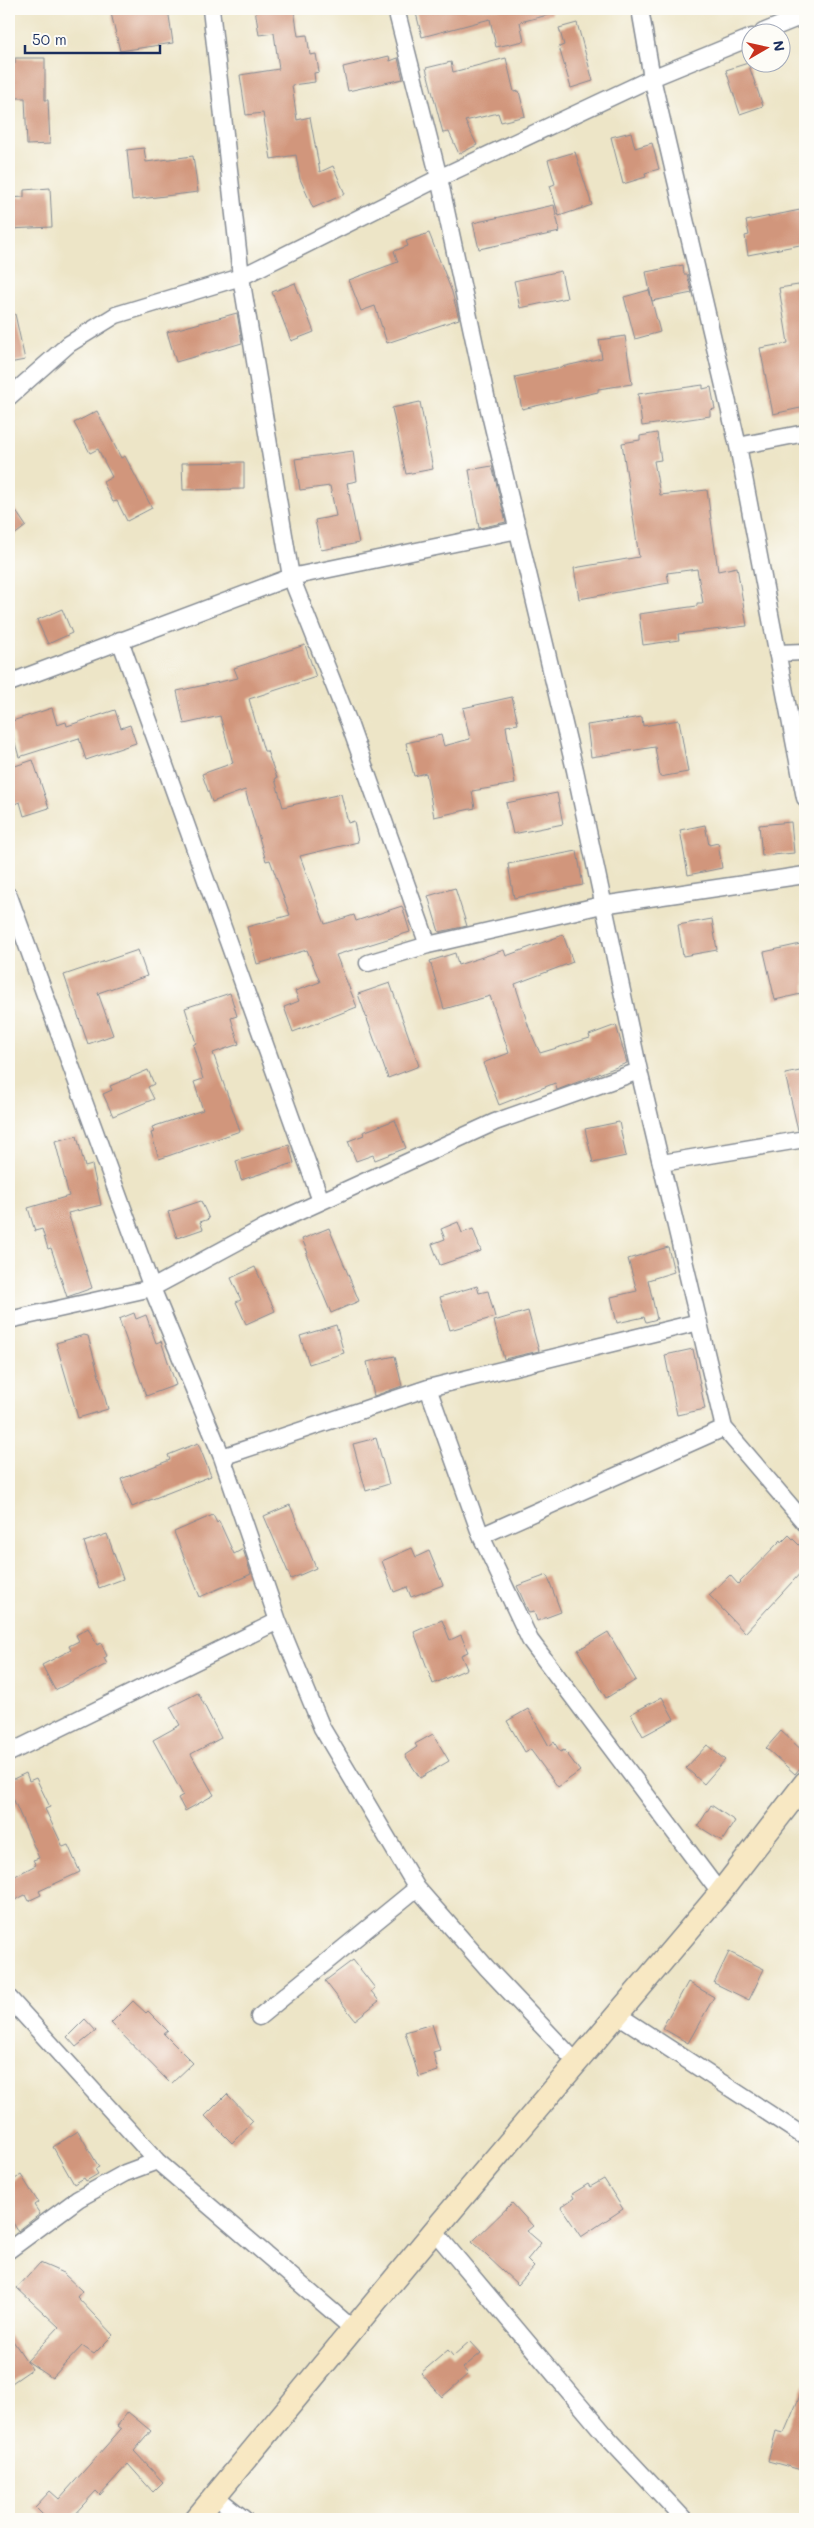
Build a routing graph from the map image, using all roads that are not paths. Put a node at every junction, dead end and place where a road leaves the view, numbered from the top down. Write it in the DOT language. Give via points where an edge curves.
graph roads {
  1 [pos="211,9"];
  2 [pos="396,9"];
  3 [pos="640,9"];
  4 [pos="805,15"];
  5 [pos="788,22"];
  6 [pos="742,41"];
  7 [pos="652,78"];
  8 [pos="439,178"];
  9 [pos="241,277"];
  10 [pos="9,397"];
  11 [pos="805,433"];
  12 [pos="738,446"];
  13 [pos="518,530"];
  14 [pos="291,577"];
  15 [pos="120,640"];
  16 [pos="805,652"];
  17 [pos="777,653"];
  18 [pos="9,683"];
  19 [pos="805,798"];
  20 [pos="805,875"];
  21 [pos="9,896"];
  22 [pos="602,905"];
  23 [pos="428,945"];
  24 [pos="368,963"];
  25 [pos="639,1070"];
  26 [pos="805,1139"];
  27 [pos="662,1163"];
  28 [pos="321,1201"];
  29 [pos="152,1288"];
  30 [pos="9,1320"];
  31 [pos="700,1322"];
  32 [pos="428,1388"];
  33 [pos="724,1428"];
  34 [pos="222,1457"];
  35 [pos="805,1523"];
  36 [pos="481,1536"];
  37 [pos="278,1621"];
  38 [pos="9,1753"];
  39 [pos="805,1783"];
  40 [pos="416,1888"];
  41 [pos="720,1893"];
  42 [pos="9,1998"];
  43 [pos="618,2015"];
  44 [pos="259,2017"];
  45 [pos="577,2063"];
  46 [pos="805,2137"];
  47 [pos="157,2161"];
  48 [pos="434,2231"];
  49 [pos="9,2250"];
  50 [pos="353,2329"];
  51 [pos="215,2496"];
  52 [pos="196,2519"];
  53 [pos="244,2519"];
  54 [pos="684,2519"];
  1 -- 9 [label="street"];
  2 -- 8 [label="street"];
  3 -- 7 [label="street"];
  4 -- 5 [label="street"];
  6 -- 7 [label="street"];
  7 -- 8 [label="street"];
  7 -- 12 [label="street"];
  8 -- 9 [label="street"];
  8 -- 13 [label="street"];
  9 -- 10 [label="street" via="116,315 69,344"];
  9 -- 14 [label="street"];
  11 -- 12 [label="street"];
  12 -- 17 [label="street"];
  13 -- 14 [label="street"];
  13 -- 22 [label="street" via="575,770"];
  14 -- 15 [label="street"];
  14 -- 23 [label="street" via="349,723"];
  15 -- 18 [label="street"];
  15 -- 28 [label="street"];
  16 -- 17 [label="street"];
  17 -- 19 [label="street"];
  20 -- 22 [label="street"];
  21 -- 29 [label="street"];
  22 -- 23 [label="street"];
  22 -- 25 [label="street"];
  23 -- 24 [label="street"];
  25 -- 27 [label="street"];
  25 -- 28 [label="street" via="495,1122"];
  26 -- 27 [label="street"];
  27 -- 31 [label="street"];
  28 -- 29 [label="street" via="263,1228"];
  29 -- 30 [label="street"];
  29 -- 34 [label="street"];
  31 -- 32 [label="street"];
  31 -- 33 [label="street"];
  32 -- 34 [label="street"];
  32 -- 36 [label="street"];
  33 -- 35 [label="street"];
  33 -- 36 [label="street"];
  34 -- 37 [label="street"];
  36 -- 41 [label="street" via="530,1640"];
  37 -- 38 [label="street"];
  37 -- 40 [label="street" via="322,1728"];
  39 -- 41 [label="main road"];
  40 -- 44 [label="street"];
  40 -- 45 [label="street"];
  41 -- 43 [label="main road"];
  42 -- 47 [label="street"];
  43 -- 45 [label="main road"];
  43 -- 46 [label="street"];
  45 -- 48 [label="main road"];
  47 -- 49 [label="street" via="125,2173 78,2199"];
  47 -- 50 [label="street"];
  48 -- 50 [label="main road"];
  48 -- 54 [label="street" via="608,2438"];
  50 -- 51 [label="main road"];
  51 -- 52 [label="main road"];
  51 -- 53 [label="street"];
}
